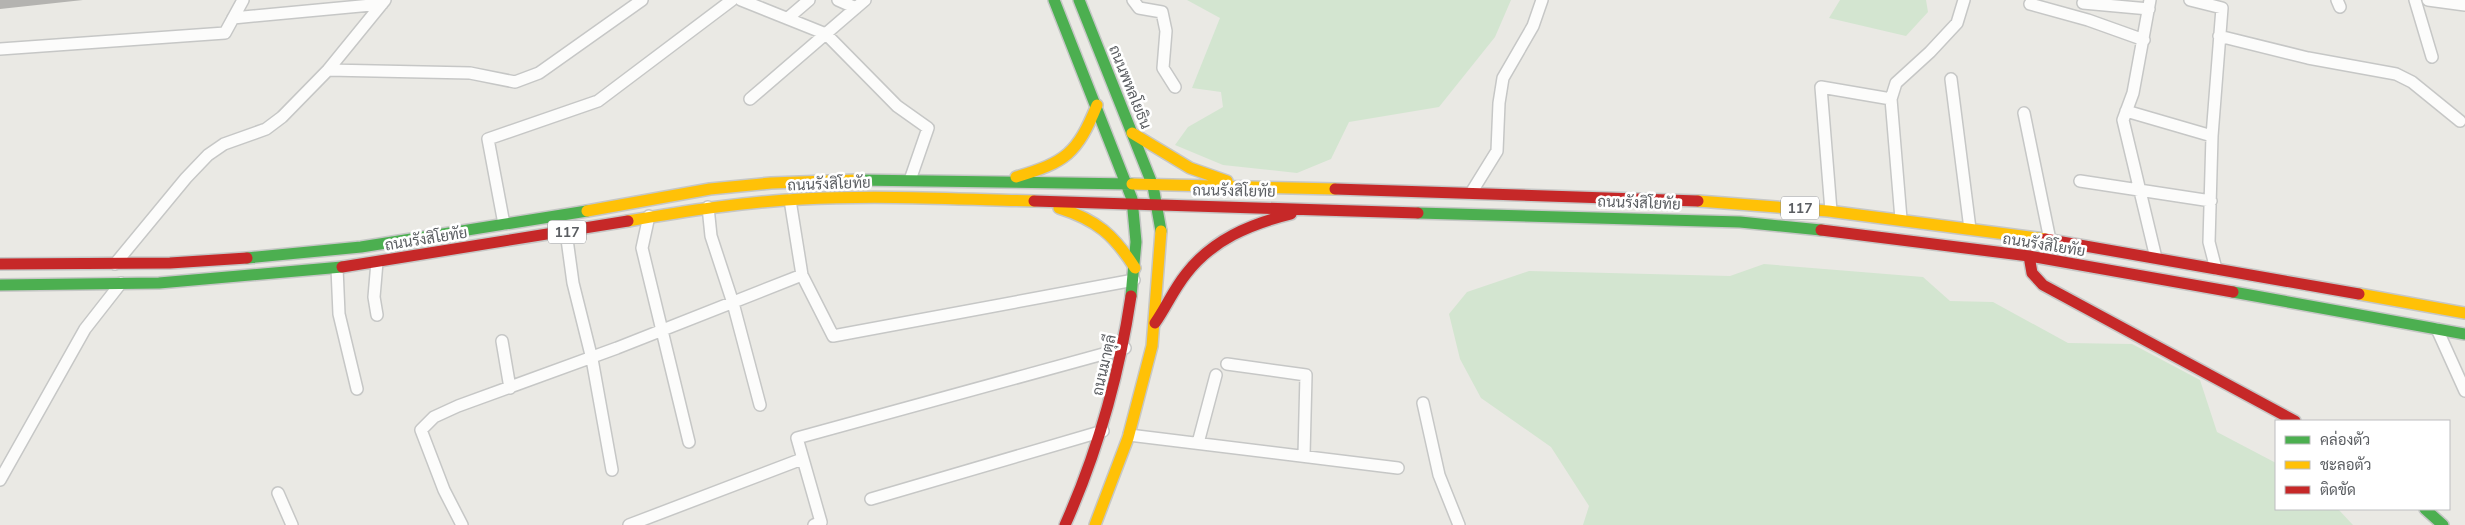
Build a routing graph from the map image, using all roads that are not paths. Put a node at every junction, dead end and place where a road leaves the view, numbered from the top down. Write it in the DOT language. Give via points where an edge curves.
graph roads {
  1 [pos="243,0"];
  2 [pos="642,0"];
  3 [pos="732,0"];
  4 [pos="741,0"];
  5 [pos="808,0"];
  6 [pos="838,0"];
  7 [pos="865,0"];
  8 [pos="1054,0"];
  9 [pos="1079,0"];
  10 [pos="1133,0"];
  11 [pos="1542,0"];
  12 [pos="1964,0"];
  13 [pos="2190,0"];
  14 [pos="2415,0"];
  15 [pos="2428,0"];
  16 [pos="383,2"];
  17 [pos="2083,2"];
  18 [pos="2030,4"];
  19 [pos="2149,4"];
  20 [pos="2465,5"];
  21 [pos="856,8"];
  22 [pos="233,18"];
  23 [pos="788,18"];
  24 [pos="2088,20"];
  25 [pos="826,34"];
  26 [pos="2219,36"];
  27 [pos="2144,40"];
  28 [pos="0,49"];
  29 [pos="2432,57"];
  30 [pos="328,70"];
  31 [pos="1951,79"];
  32 [pos="1175,87"];
  33 [pos="1891,98"];
  34 [pos="750,99"];
  35 [pos="1097,105"];
  36 [pos="2126,111"];
  37 [pos="2024,113"];
  38 [pos="2460,121"];
  39 [pos="1132,133"];
  40 [pos="2212,136"];
  41 [pos="910,180"];
  42 [pos="2080,181"];
  43 [pos="996,182"];
  44 [pos="1128,185"];
  45 [pos="1153,186"];
  46 [pos="1243,186"];
  47 [pos="2140,192"];
  48 [pos="1471,193"];
  49 [pos="790,200"];
  50 [pos="1031,201"];
  51 [pos="2211,202"];
  52 [pos="1134,204"];
  53 [pos="1157,204"];
  54 [pos="708,207"];
  55 [pos="1321,208"];
  56 [pos="1831,212"];
  57 [pos="560,216"];
  58 [pos="649,216"];
  59 [pos="1901,219"];
  60 [pos="504,224"];
  61 [pos="1970,228"];
  62 [pos="562,233"];
  63 [pos="2050,240"];
  64 [pos="2029,256"];
  65 [pos="2156,258"];
  66 [pos="377,262"];
  67 [pos="0,264"];
  68 [pos="115,264"];
  69 [pos="337,268"];
  70 [pos="2216,269"];
  71 [pos="1134,274"];
  72 [pos="802,275"];
  73 [pos="121,283"];
  74 [pos="0,285"];
  75 [pos="2356,293"];
  76 [pos="733,303"];
  77 [pos="2465,313"];
  78 [pos="377,315"];
  79 [pos="2364,316"];
  80 [pos="1154,323"];
  81 [pos="2437,329"];
  82 [pos="663,331"];
  83 [pos="2465,334"];
  84 [pos="502,341"];
  85 [pos="1125,348"];
  86 [pos="592,359"];
  87 [pos="1227,364"];
  88 [pos="1216,376"];
  89 [pos="510,388"];
  90 [pos="357,389"];
  91 [pos="2465,391"];
  92 [pos="1423,403"];
  93 [pos="760,405"];
  94 [pos="2293,420"];
  95 [pos="1103,431"];
  96 [pos="1129,435"];
  97 [pos="689,442"];
  98 [pos="1198,443"];
  99 [pos="1304,455"];
  100 [pos="802,459"];
  101 [pos="1398,468"];
  102 [pos="612,470"];
  103 [pos="0,480"];
  104 [pos="278,493"];
  105 [pos="871,499"];
  106 [pos="2425,510"];
  107 [pos="292,525"];
  108 [pos="462,525"];
  109 [pos="629,525"];
  110 [pos="814,525"];
  111 [pos="1065,525"];
  112 [pos="1095,525"];
  113 [pos="1460,525"];
  114 [pos="2443,525"];
  1 -- 22 [label="street"];
  2 -- 30 [label="street" via="539,73 515,82 470,73"];
  3 -- 60 [label="street" via="598,101 488,140"];
  4 -- 23 [label="street"];
  5 -- 23 [label="street"];
  6 -- 21 [label="street"];
  7 -- 21 [label="street"];
  8 -- 35 [label="main road"];
  9 -- 39 [label="main road, ถนนพหลโยธิน"];
  10 -- 32 [label="street" via="1138,8 1162,12 1166,31 1163,68"];
  11 -- 48 [label="street" via="1533,26 1503,78 1497,150"];
  12 -- 33 [label="street" via="1957,22 1896,83"];
  13 -- 26 [label="street" via="2222,8"];
  14 -- 29 [label="street"];
  15 -- 20 [label="street"];
  16 -- 22 [label="street"];
  16 -- 30 [label="street"];
  17 -- 19 [label="street"];
  17 -- 24 [label="street"];
  18 -- 24 [label="street"];
  19 -- 27 [label="street"];
  21 -- 25 [label="street"];
  22 -- 28 [label="street" via="225,33"];
  23 -- 25 [label="street"];
  24 -- 27 [label="street"];
  25 -- 34 [label="street"];
  25 -- 41 [label="street" via="897,106 928,128"];
  26 -- 38 [label="street" via="2308,58 2396,74 2412,82"];
  26 -- 40 [label="street"];
  27 -- 36 [label="street"];
  30 -- 68 [label="street" via="266,130 224,144 208,155"];
  31 -- 61 [label="street"];
  33 -- 56 [label="street" via="1821,86"];
  33 -- 59 [label="street"];
  35 -- 43 [label="main road" via="1084,141 1077,150 1045,170"];
  35 -- 44 [label="main road"];
  36 -- 40 [label="street"];
  36 -- 47 [label="street" via="2123,120"];
  37 -- 63 [label="street"];
  39 -- 45 [label="main road, ถนนพหลโยธิน"];
  39 -- 46 [label="main road" via="1190,168"];
  40 -- 51 [label="street"];
  41 -- 43 [label="main road, ถนนรังสิโยทัย / 117"];
  41 -- 57 [label="main road, ถนนรังสิโยทัย / 117" via="827,180 710,189"];
  42 -- 47 [label="street"];
  43 -- 44 [label="main road, ถนนรังสิโยทัย / 117"];
  44 -- 45 [label="main road, ถนนรังสิโยทัย / 117"];
  44 -- 52 [label="main road, ถนนมาตุลี"];
  45 -- 46 [label="main road, ถนนรังสิโยทัย / 117"];
  45 -- 53 [label="main road, ถนนพหลโยธิน"];
  46 -- 48 [label="main road, ถนนรังสิโยทัย / 117"];
  47 -- 51 [label="street"];
  47 -- 65 [label="street"];
  48 -- 56 [label="main road, ถนนรังสิโยทัย / 117" via="1736,202"];
  49 -- 50 [label="main road, ถนนรังสิโยทัย / 117" via="884,197"];
  49 -- 54 [label="main road, ถนนรังสิโยทัย / 117"];
  49 -- 72 [label="street"];
  50 -- 52 [label="main road, ถนนรังสิโยทัย / 117"];
  50 -- 71 [label="main road" via="1067,210 1105,226 1123,248"];
  51 -- 70 [label="street" via="2210,242"];
  52 -- 53 [label="main road, ถนนรังสิโยทัย / 117"];
  52 -- 71 [label="main road, ถนนมาตุลี" via="1137,240"];
  53 -- 55 [label="main road, ถนนรังสิโยทัย / 117"];
  53 -- 80 [label="main road" via="1162,240"];
  54 -- 58 [label="main road, ถนนรังสิโยทัย / 117"];
  54 -- 76 [label="street" via="711,236"];
  55 -- 64 [label="main road, ถนนรังสิโยทัย / 117" via="1740,222"];
  55 -- 80 [label="main road" via="1273,218 1224,237 1186,274"];
  56 -- 59 [label="main road, ถนนรังสิโยทัย / 117"];
  57 -- 60 [label="main road, ถนนรังสิโยทัย / 117"];
  57 -- 62 [label="main road"];
  58 -- 62 [label="main road, ถนนรังสิโยทัย / 117"];
  58 -- 82 [label="street" via="642,248"];
  59 -- 61 [label="main road, ถนนรังสิโยทัย / 117"];
  60 -- 68 [label="main road, ถนนรังสิโยทัย / 117" via="298,254"];
  61 -- 63 [label="main road, ถนนรังสิโยทัย / 117"];
  62 -- 66 [label="main road, ถนนรังสิโยทัย / 117"];
  62 -- 86 [label="street"];
  63 -- 65 [label="main road, ถนนรังสิโยทัย / 117"];
  64 -- 79 [label="main road, ถนนรังสิโยทัย / 117"];
  64 -- 94 [label="main road" via="2032,273 2043,285"];
  65 -- 70 [label="main road, ถนนรังสิโยทัย / 117"];
  66 -- 69 [label="main road, ถนนรังสิโยทัย / 117"];
  66 -- 78 [label="street" via="374,297"];
  67 -- 68 [label="main road, ถนนรังสิโยทัย / 117"];
  69 -- 73 [label="main road, ถนนรังสิโยทัย / 117" via="158,283"];
  69 -- 90 [label="street" via="335,289 339,319"];
  70 -- 75 [label="main road, ถนนรังสิโยทัย / 117"];
  71 -- 72 [label="street" via="832,336"];
  71 -- 85 [label="main road, ถนนมาตุลี"];
  72 -- 76 [label="street"];
  73 -- 74 [label="main road, ถนนรังสิโยทัย / 117"];
  73 -- 103 [label="street" via="85,329"];
  75 -- 77 [label="main road, ถนนรังสิโยทัย / 117"];
  75 -- 79 [label="main road"];
  76 -- 82 [label="street"];
  76 -- 93 [label="street"];
  79 -- 81 [label="main road, ถนนรังสิโยทัย / 117"];
  80 -- 96 [label="main road" via="1152,346"];
  81 -- 83 [label="main road, ถนนรังสิโยทัย / 117"];
  81 -- 91 [label="street"];
  82 -- 86 [label="street"];
  82 -- 97 [label="street"];
  84 -- 89 [label="street"];
  85 -- 95 [label="main road, ถนนมาตุลี"];
  85 -- 100 [label="street" via="797,438"];
  86 -- 89 [label="street"];
  86 -- 102 [label="street"];
  87 -- 99 [label="street" via="1306,376"];
  88 -- 98 [label="street"];
  89 -- 108 [label="street" via="449,410 422,426 426,447"];
  92 -- 113 [label="street" via="1439,474"];
  95 -- 105 [label="street"];
  95 -- 111 [label="main road, ถนนมาตุลี"];
  96 -- 98 [label="street"];
  96 -- 112 [label="main road"];
  98 -- 99 [label="street"];
  99 -- 101 [label="street"];
  100 -- 109 [label="street"];
  100 -- 110 [label="street" via="822,522"];
  104 -- 107 [label="street"];
  106 -- 114 [label="main road"];
}
